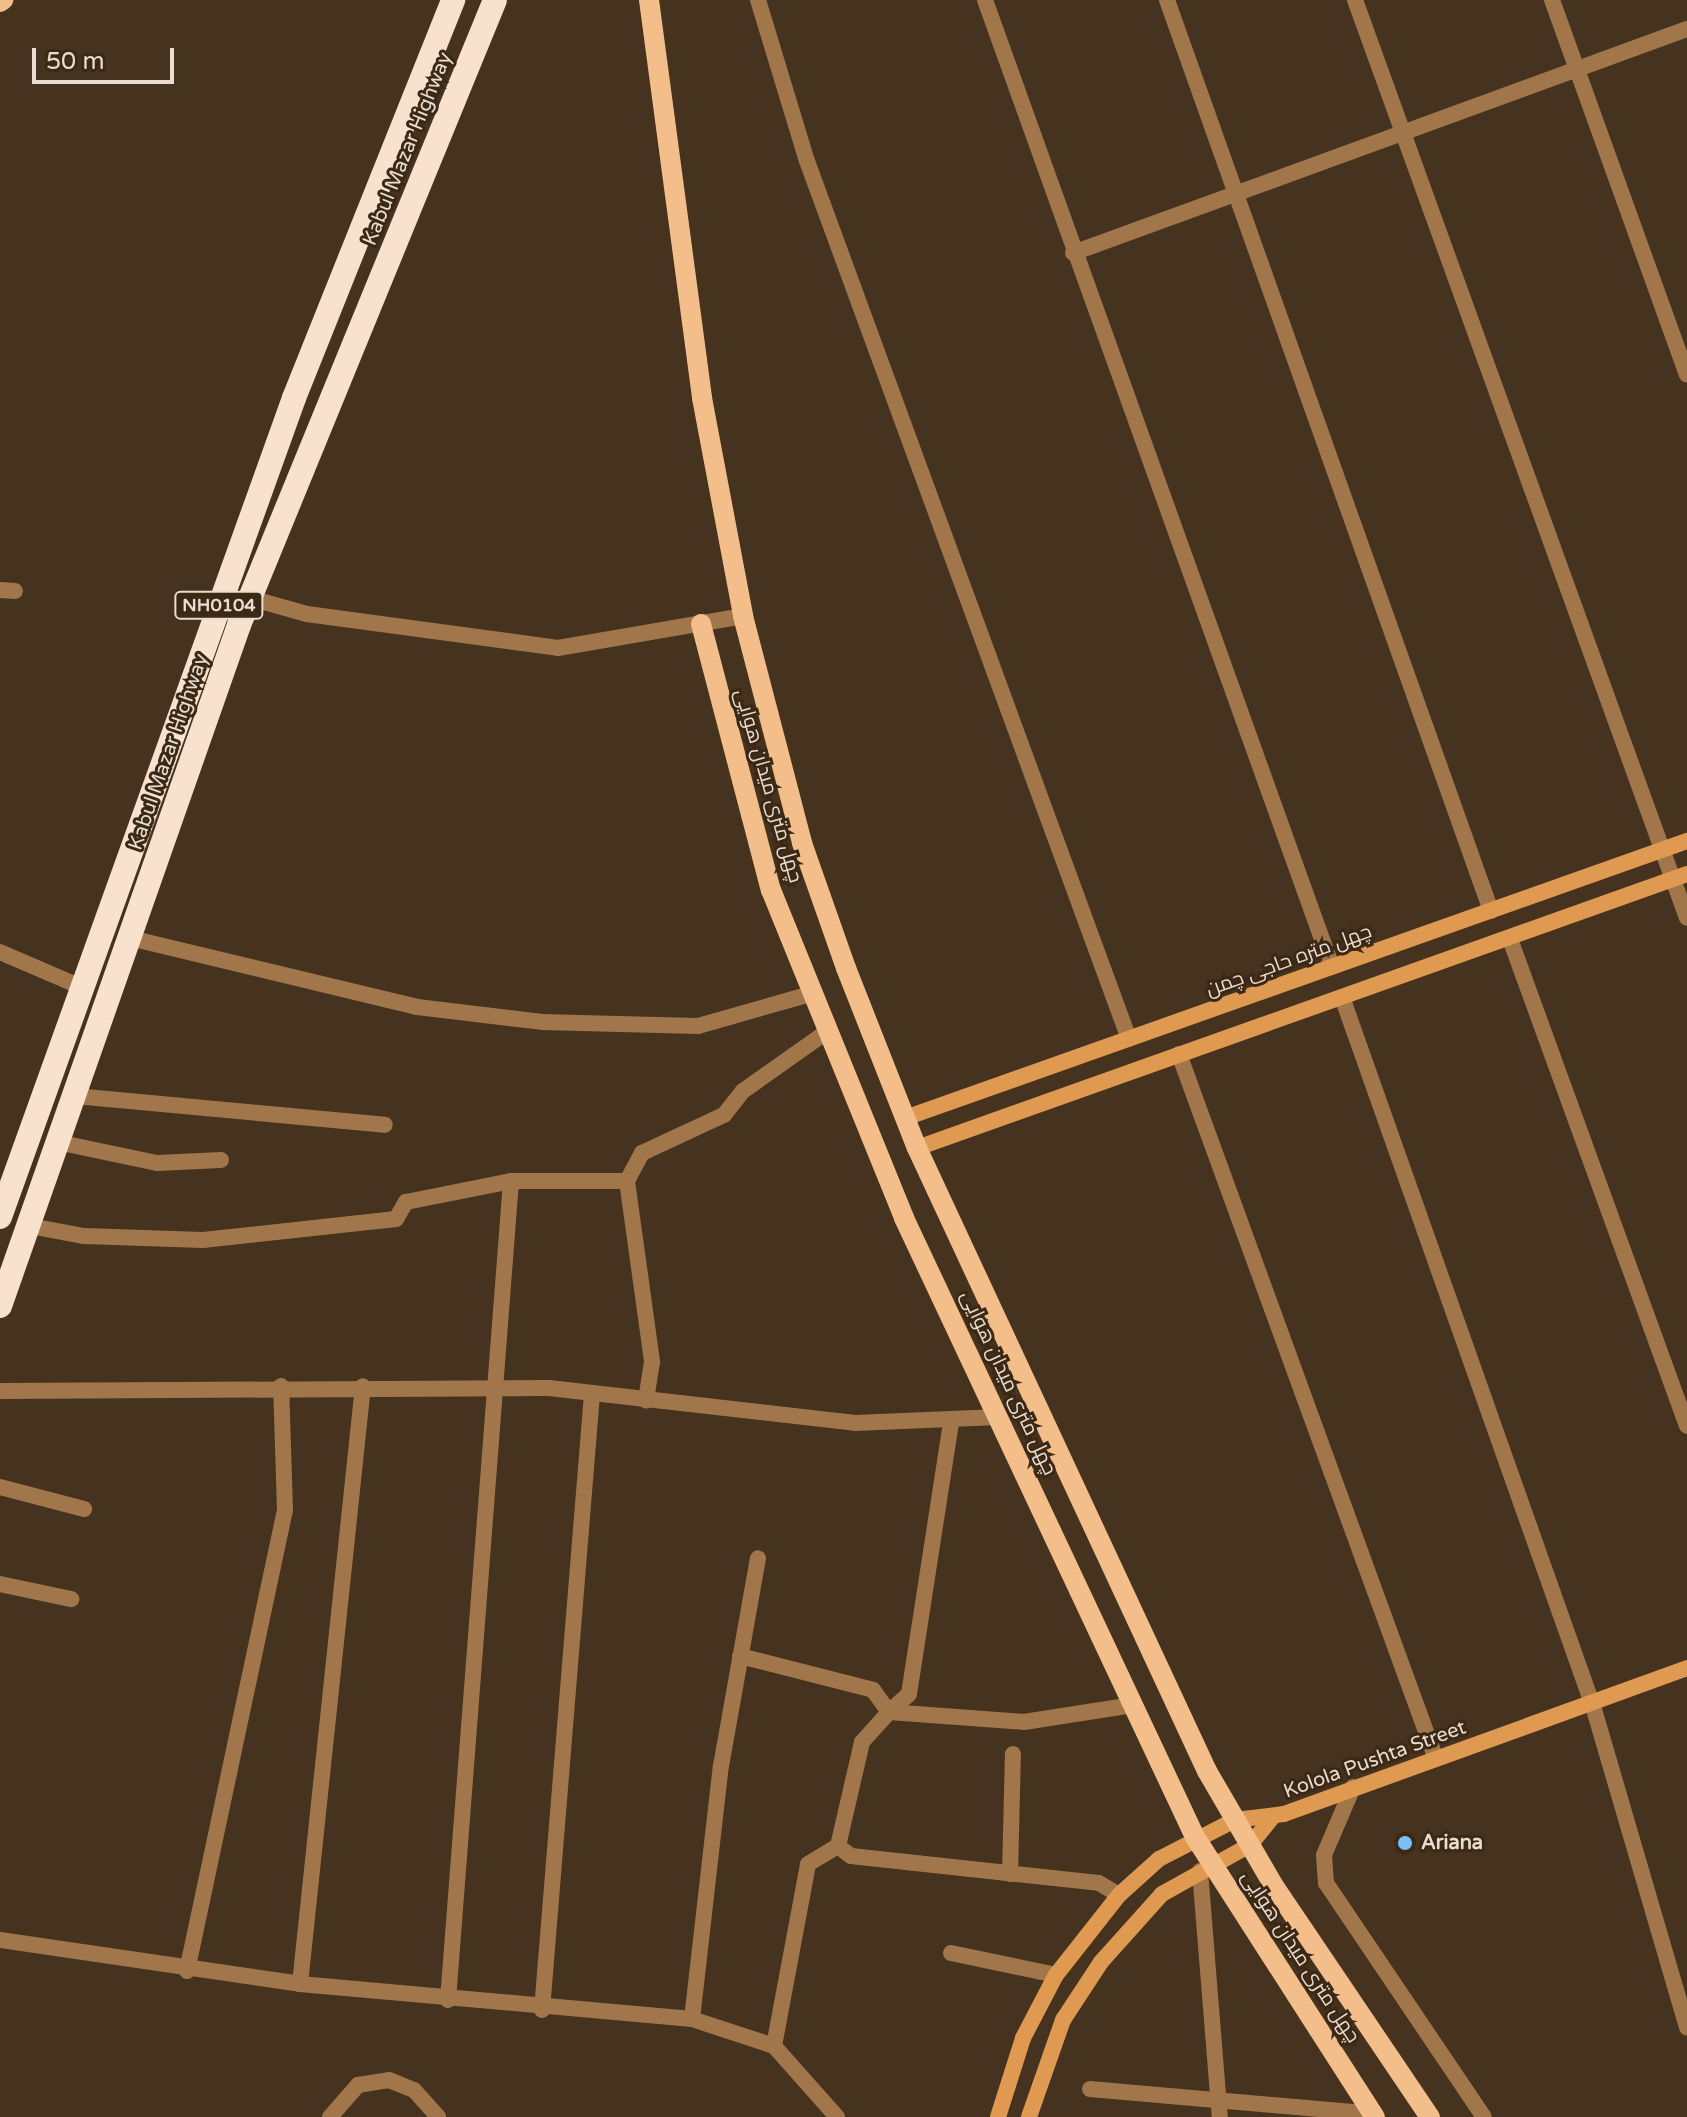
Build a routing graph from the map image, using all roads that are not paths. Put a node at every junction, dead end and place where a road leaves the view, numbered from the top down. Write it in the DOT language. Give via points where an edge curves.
graph roads {
  1 [pos="453,0"];
  2 [pos="495,0"];
  3 [pos="649,0"];
  4 [pos="758,0"];
  5 [pos="985,0"];
  6 [pos="1167,0"];
  7 [pos="1355,0"];
  8 [pos="1552,0"];
  9 [pos="1687,29"];
  10 [pos="1577,71"];
  11 [pos="1406,134"];
  12 [pos="1239,194"];
  13 [pos="1073,253"];
  14 [pos="1687,374"];
  15 [pos="250,598"];
  16 [pos="743,616"];
  17 [pos="701,624"];
  18 [pos="1687,841"];
  19 [pos="1662,850"];
  20 [pos="1680,877"];
  21 [pos="1491,911"];
  22 [pos="1687,918"];
  23 [pos="130,938"];
  24 [pos="1510,939"];
  25 [pos="0,952"];
  26 [pos="1332,967"];
  27 [pos="79,986"];
  28 [pos="810,994"];
  29 [pos="1342,997"];
  30 [pos="825,1033"];
  31 [pos="1129,1039"];
  32 [pos="1179,1054"];
  33 [pos="75,1096"];
  34 [pos="905,1118"];
  35 [pos="385,1125"];
  36 [pos="57,1142"];
  37 [pos="917,1148"];
  38 [pos="221,1160"];
  39 [pos="511,1181"];
  40 [pos="627,1181"];
  41 [pos="0,1217"];
  42 [pos="25,1225"];
  43 [pos="0,1306"];
  44 [pos="281,1386"];
  45 [pos="363,1386"];
  46 [pos="495,1387"];
  47 [pos="0,1391"];
  48 [pos="592,1394"];
  49 [pos="646,1401"];
  50 [pos="998,1417"];
  51 [pos="951,1424"];
  52 [pos="1687,1426"];
  53 [pos="0,1487"];
  54 [pos="84,1509"];
  55 [pos="758,1558"];
  56 [pos="0,1584"];
  57 [pos="71,1599"];
  58 [pos="740,1656"];
  59 [pos="1687,1668"];
  60 [pos="1133,1705"];
  61 [pos="1593,1706"];
  62 [pos="889,1712"];
  63 [pos="1013,1754"];
  64 [pos="1436,1759"];
  65 [pos="1353,1787"];
  66 [pos="1273,1817"];
  67 [pos="1235,1820"];
  68 [pos="1195,1837"];
  69 [pos="1250,1845"];
  70 [pos="838,1846"];
  71 [pos="1206,1868"];
  72 [pos="1010,1874"];
  73 [pos="1119,1895"];
  74 [pos="0,1940"];
  75 [pos="951,1953"];
  76 [pos="187,1971"];
  77 [pos="1056,1975"];
  78 [pos="300,1984"];
  79 [pos="448,2000"];
  80 [pos="542,2010"];
  81 [pos="692,2019"];
  82 [pos="1687,2028"];
  83 [pos="774,2046"];
  84 [pos="1090,2089"];
  85 [pos="1221,2110"];
  86 [pos="1374,2115"];
  87 [pos="330,2117"];
  88 [pos="438,2117"];
  89 [pos="837,2117"];
  90 [pos="998,2117"];
  91 [pos="1029,2117"];
  92 [pos="1430,2117"];
  93 [pos="1484,2117"];
  1 -- 27 [label="highway, Kabul Mazar Highway / NH0104" via="328,311"];
  2 -- 15 [label="highway, Kabul Mazar Highway / NH0104"];
  3 -- 16 [label="main road" via="702,398"];
  4 -- 31 [label="street" via="807,161"];
  5 -- 13 [label="street"];
  6 -- 12 [label="street"];
  7 -- 11 [label="street"];
  8 -- 10 [label="street"];
  9 -- 10 [label="street"];
  10 -- 11 [label="street"];
  10 -- 14 [label="street"];
  11 -- 12 [label="street"];
  11 -- 19 [label="street"];
  12 -- 13 [label="street"];
  12 -- 21 [label="street"];
  13 -- 26 [label="street"];
  15 -- 17 [label="street" via="307,614 558,648"];
  15 -- 23 [label="highway, Kabul Mazar Highway / NH0104"];
  16 -- 17 [label="street"];
  16 -- 34 [label="main road" via="802,843"];
  17 -- 28 [label="main road, چهل متری میدان هوایی" via="741,791"];
  18 -- 19 [label="street, چهل متره حاجی چمن"];
  19 -- 20 [label="street"];
  19 -- 21 [label="street, چهل متره حاجی چمن"];
  20 -- 22 [label="street"];
  20 -- 24 [label="street"];
  21 -- 26 [label="street, چهل متره حاجی چمن"];
  23 -- 28 [label="street" via="417,1007 542,1022 698,1026"];
  23 -- 33 [label="highway, Kabul Mazar Highway / NH0104"];
  24 -- 29 [label="street"];
  24 -- 52 [label="street"];
  25 -- 27 [label="street"];
  26 -- 31 [label="street, چهل متره حاجی چمن"];
  27 -- 41 [label="highway, Kabul Mazar Highway / NH0104"];
  28 -- 30 [label="main road, چهل متری میدان هوایی"];
  29 -- 32 [label="street"];
  29 -- 61 [label="street"];
  30 -- 40 [label="street" via="743,1091 724,1115 642,1153"];
  30 -- 50 [label="main road, چهل متری میدان هوایی"];
  31 -- 34 [label="street, چهل متره حاجی چمن"];
  32 -- 37 [label="street"];
  32 -- 64 [label="street"];
  33 -- 35 [label="street"];
  33 -- 36 [label="highway, Kabul Mazar Highway / NH0104"];
  34 -- 37 [label="main road"];
  36 -- 38 [label="street" via="157,1163"];
  36 -- 42 [label="highway, Kabul Mazar Highway / NH0104"];
  37 -- 67 [label="main road" via="1154,1665"];
  39 -- 40 [label="street"];
  39 -- 42 [label="street" via="406,1202 396,1219 203,1240 84,1236"];
  39 -- 46 [label="street"];
  40 -- 49 [label="street" via="652,1362"];
  42 -- 43 [label="highway, Kabul Mazar Highway / NH0104"];
  44 -- 45 [label="street"];
  44 -- 47 [label="street"];
  44 -- 76 [label="street" via="285,1510"];
  45 -- 46 [label="street"];
  45 -- 78 [label="street"];
  46 -- 48 [label="street"];
  46 -- 79 [label="street"];
  48 -- 49 [label="street"];
  48 -- 80 [label="street"];
  49 -- 51 [label="street" via="855,1423"];
  50 -- 51 [label="street"];
  50 -- 60 [label="main road, چهل متری میدان هوایی"];
  51 -- 62 [label="street" via="909,1694"];
  53 -- 54 [label="street"];
  55 -- 58 [label="street"];
  56 -- 57 [label="street"];
  58 -- 62 [label="street" via="873,1690"];
  58 -- 81 [label="street"];
  59 -- 61 [label="street, Kolola Pushta Street"];
  60 -- 62 [label="street" via="1024,1722"];
  60 -- 68 [label="main road, چهل متری میدان هوایی"];
  61 -- 64 [label="street, Kolola Pushta Street"];
  61 -- 82 [label="street"];
  62 -- 70 [label="street" via="862,1742"];
  63 -- 72 [label="street"];
  64 -- 65 [label="street, Kolola Pushta Street"];
  65 -- 66 [label="street, Kolola Pushta Street"];
  65 -- 93 [label="street" via="1324,1855 1326,1883"];
  66 -- 67 [label="street"];
  66 -- 69 [label="street, Kolola Pushta Street"];
  67 -- 68 [label="street"];
  67 -- 69 [label="main road"];
  68 -- 71 [label="main road, چهل متری میدان هوایی"];
  68 -- 73 [label="street"];
  69 -- 71 [label="street, Kolola Pushta Street"];
  69 -- 92 [label="main road"];
  70 -- 72 [label="street" via="851,1856"];
  70 -- 83 [label="street" via="808,1864"];
  71 -- 85 [label="street"];
  71 -- 86 [label="main road, چهل متری میدان هوایی"];
  71 -- 91 [label="street, Kolola Pushta Street" via="1162,1894 1101,1962 1063,2020"];
  72 -- 73 [label="street" via="1099,1883"];
  73 -- 77 [label="street"];
  74 -- 76 [label="street"];
  75 -- 77 [label="street"];
  76 -- 78 [label="street"];
  77 -- 90 [label="street" via="1023,2038"];
  78 -- 79 [label="street"];
  79 -- 80 [label="street"];
  80 -- 81 [label="street"];
  81 -- 83 [label="street"];
  83 -- 89 [label="street"];
  84 -- 85 [label="street"];
  85 -- 86 [label="street"];
  87 -- 88 [label="street" via="358,2085 389,2080 414,2090"];
}
